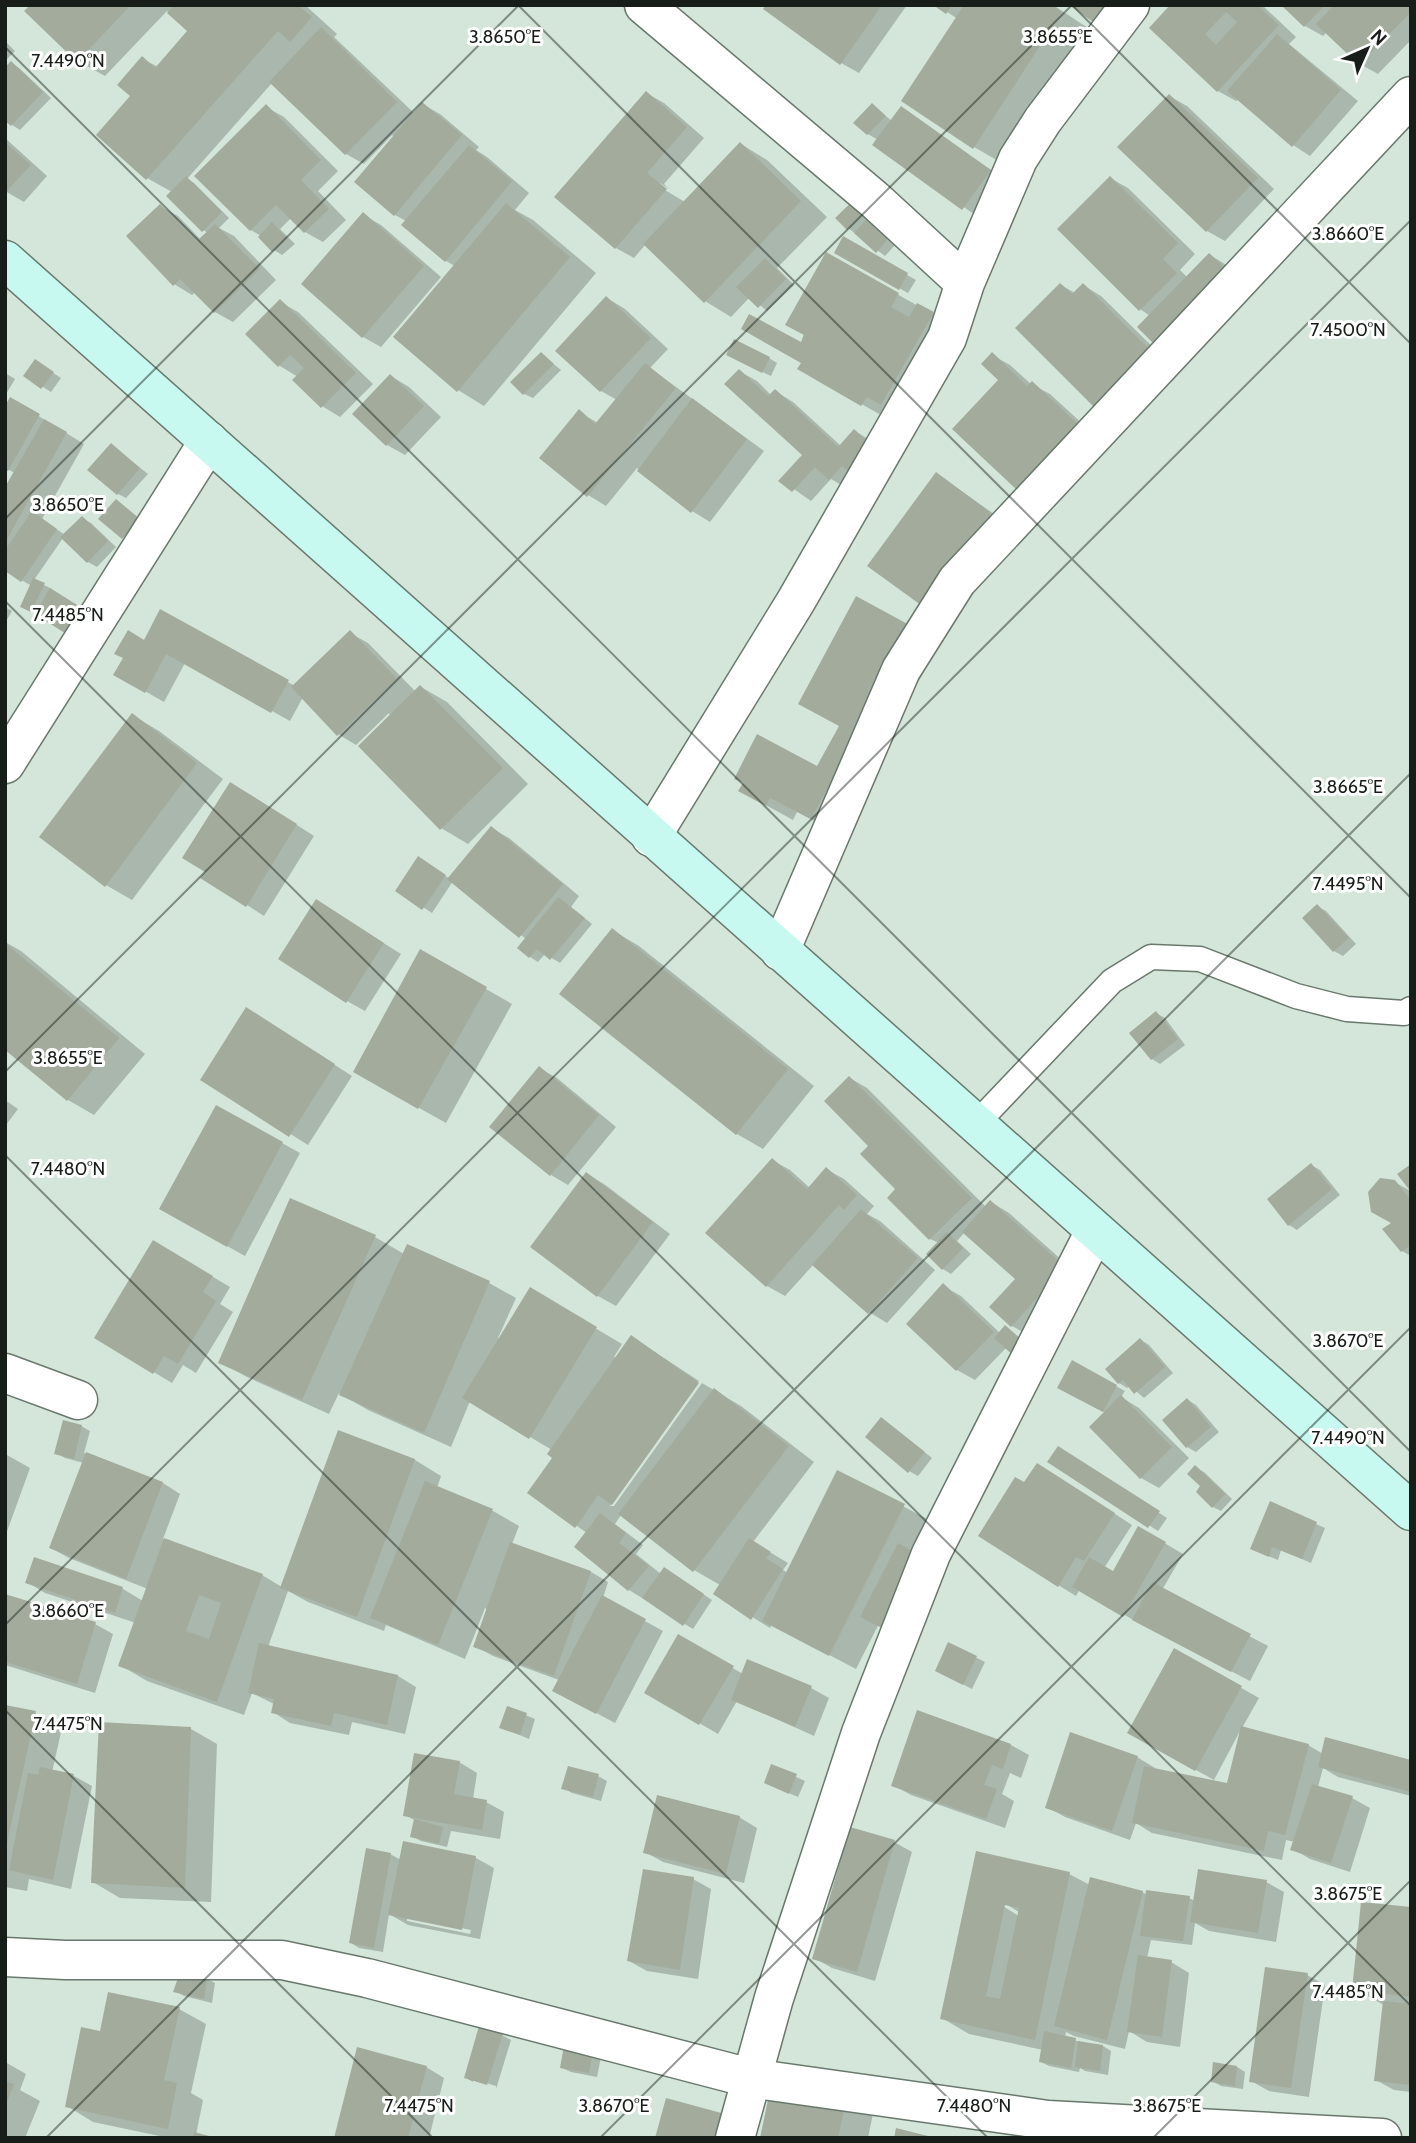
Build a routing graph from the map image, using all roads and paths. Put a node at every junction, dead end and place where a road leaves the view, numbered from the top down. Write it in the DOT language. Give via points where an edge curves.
graph roads {
  1 [pos="644,5"];
  2 [pos="1130,5"];
  3 [pos="1411,96"];
  4 [pos="5,260"];
  5 [pos="965,283"];
  6 [pos="209,441"];
  7 [pos="5,764"];
  8 [pos="651,837"];
  9 [pos="780,951"];
  10 [pos="1411,1009"];
  11 [pos="975,1125"];
  12 [pos="1095,1231"];
  13 [pos="5,1373"];
  14 [pos="78,1401"];
  15 [pos="1411,1511"];
  16 [pos="5,1957"];
  17 [pos="750,2078"];
  18 [pos="735,2138"];
  19 [pos="1382,2138"];
  1 -- 5 [label="street" via="876,201"];
  2 -- 5 [label="street" via="1018,159"];
  3 -- 9 [label="street" via="957,581 901,670"];
  4 -- 6 [label="main road"];
  5 -- 8 [label="street" via="947,338 796,601"];
  6 -- 7 [label="street"];
  6 -- 8 [label="main road"];
  8 -- 9 [label="main road"];
  9 -- 11 [label="main road"];
  10 -- 11 [label="lane" via="1404,1013 1347,1009 1296,996 1200,959 1151,957 1112,981"];
  11 -- 12 [label="main road"];
  12 -- 15 [label="main road"];
  12 -- 17 [label="street" via="931,1554 861,1732"];
  13 -- 14 [label="street"];
  16 -- 17 [label="street" via="282,1960 380,1981"];
  17 -- 18 [label="street"];
  17 -- 19 [label="street" via="1048,2120"];
}
